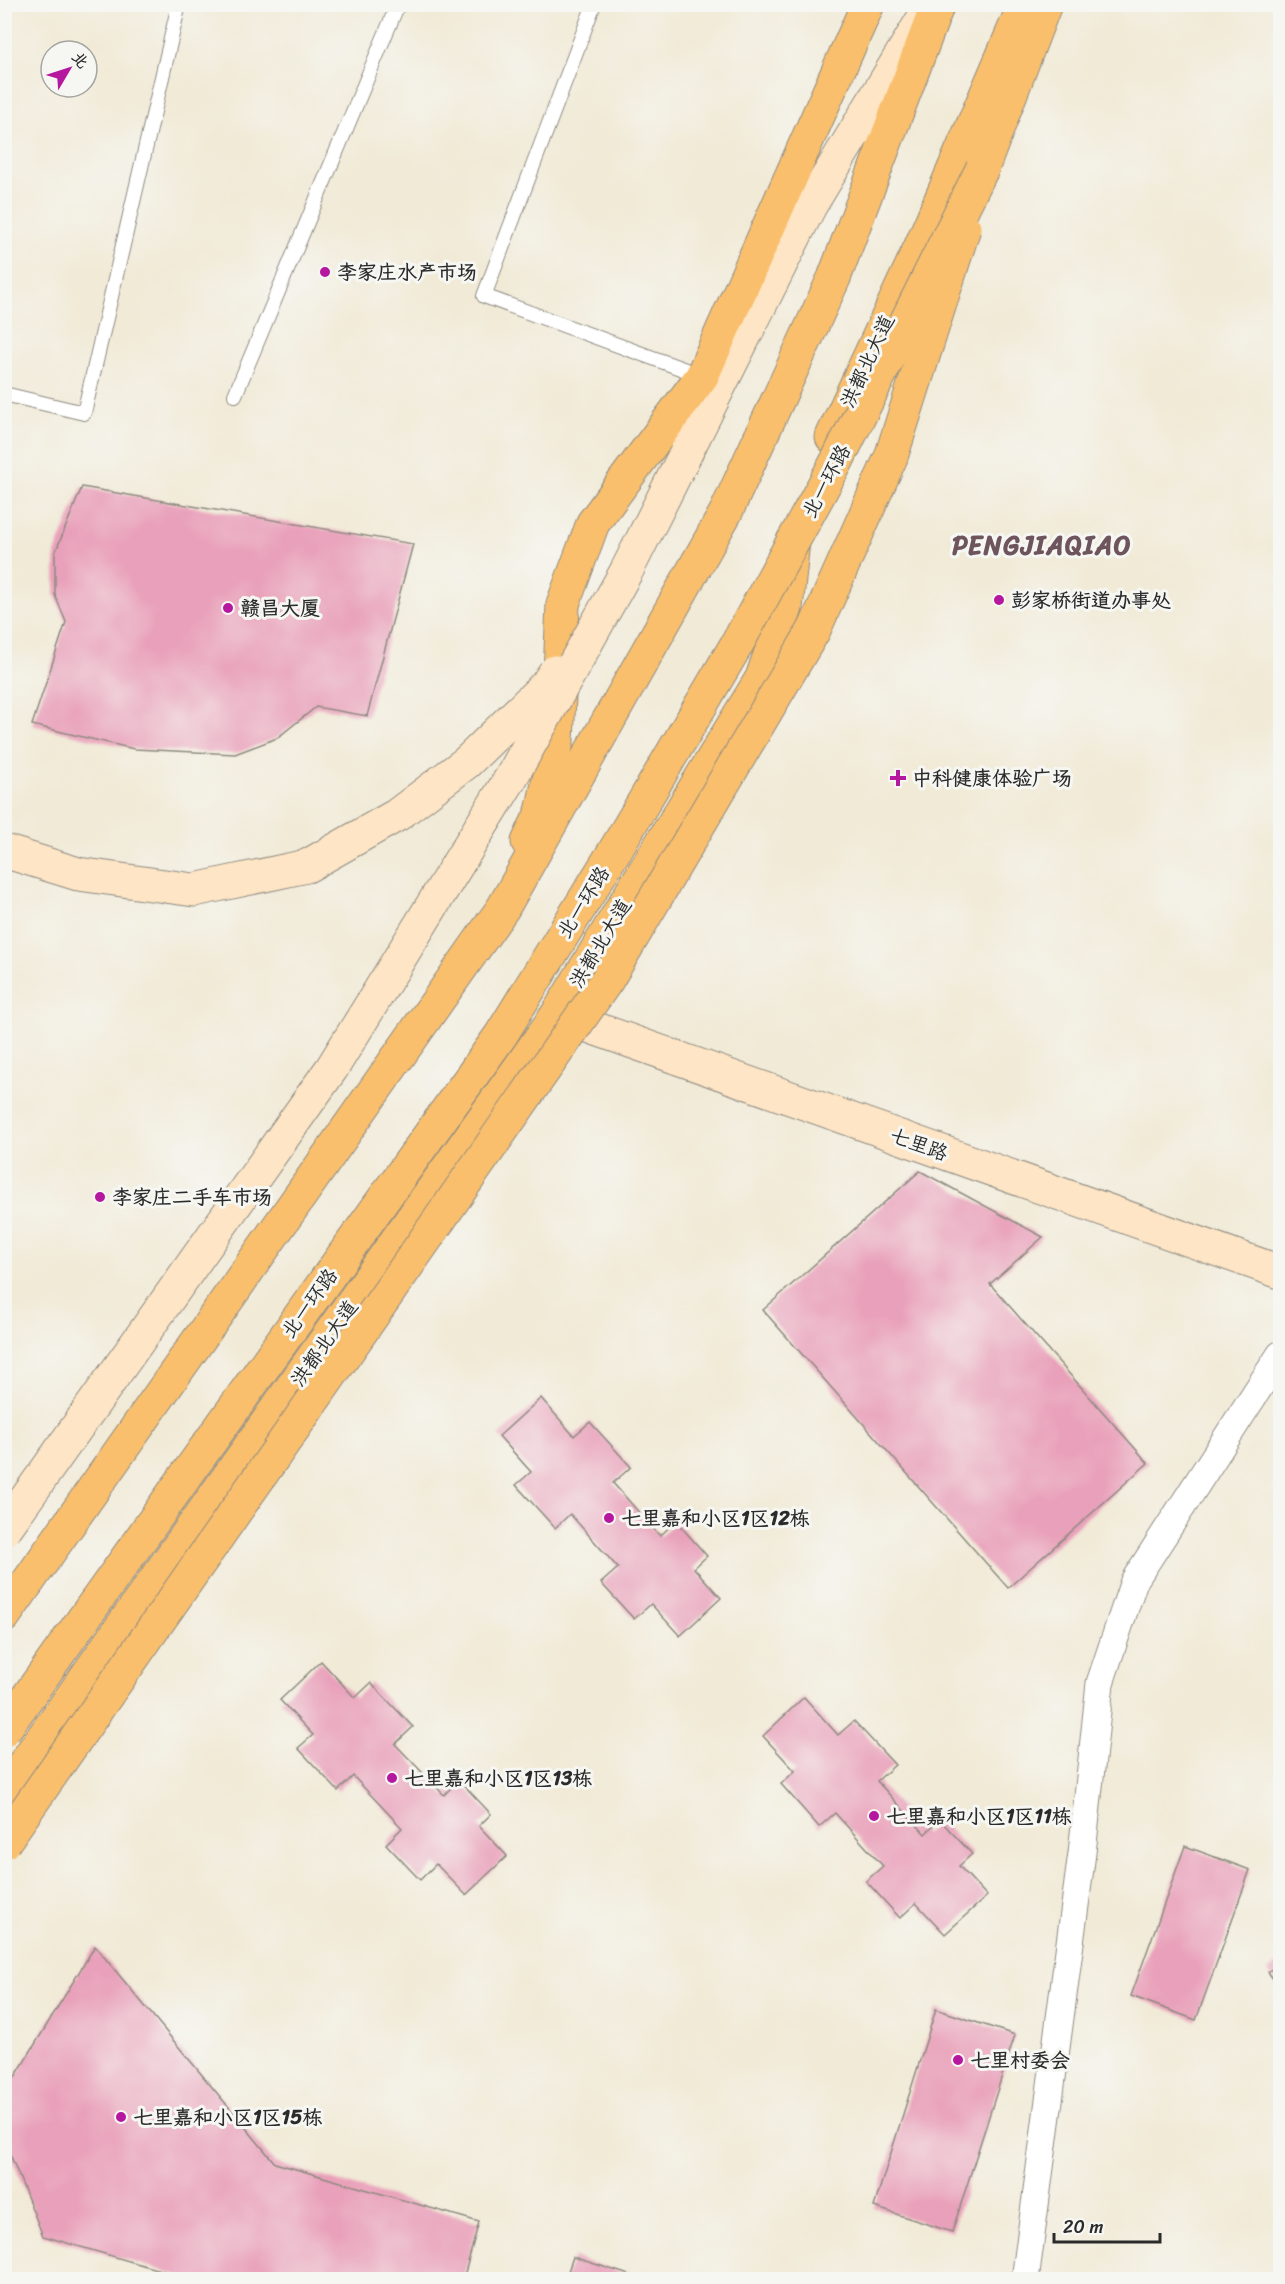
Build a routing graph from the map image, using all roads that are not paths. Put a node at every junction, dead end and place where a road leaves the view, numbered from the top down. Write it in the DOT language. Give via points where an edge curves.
graph roads {
  1 [pos="180,4"];
  2 [pos="398,4"];
  3 [pos="594,4"];
  4 [pos="868,4"];
  5 [pos="932,4"];
  6 [pos="938,4"];
  7 [pos="1025,4"];
  8 [pos="1045,4"];
  9 [pos="982,169"];
  10 [pos="702,376"];
  11 [pos="4,394"];
  12 [pos="235,395"];
  13 [pos="627,570"];
  14 [pos="4,851"];
  15 [pos="556,1015"];
  16 [pos="1281,1272"];
  17 [pos="1281,1355"];
  18 [pos="4,1530"];
  19 [pos="4,1592"];
  20 [pos="4,1616"];
  21 [pos="4,1730"];
  22 [pos="4,1792"];
  23 [pos="4,1842"];
  24 [pos="1024,2280"];
  1 -- 11 [label="lane" via="84,413"];
  2 -- 12 [label="lane"];
  3 -- 10 [label="lane" via="484,296"];
  4 -- 10 [label="main road"];
  5 -- 13 [label="main road" via="810,207"];
  6 -- 20 [label="main road" via="834,278 726,512 503,908"];
  7 -- 15 [label="main road, 洪都北大道" via="920,248 802,501 786,608 762,678"];
  8 -- 9 [label="main road, 北一环路"];
  9 -- 21 [label="main road, 北一环路, bridge" via="837,461 737,644 501,1035"];
  9 -- 23 [label="main road, bridge" via="891,458 814,630 607,980"];
  10 -- 19 [label="main road" via="593,523 563,604 557,742 542,812 512,876"];
  13 -- 14 [label="main road, bridge" via="547,684 467,762 397,815 307,866 194,890 78,874"];
  13 -- 18 [label="main road, bridge" via="512,776 332,1068"];
  15 -- 16 [label="main road, 七里路"];
  15 -- 22 [label="main road, 洪都北大道"];
  17 -- 24 [label="street" via="1134,1581 1100,1683 1080,1864"];
}
